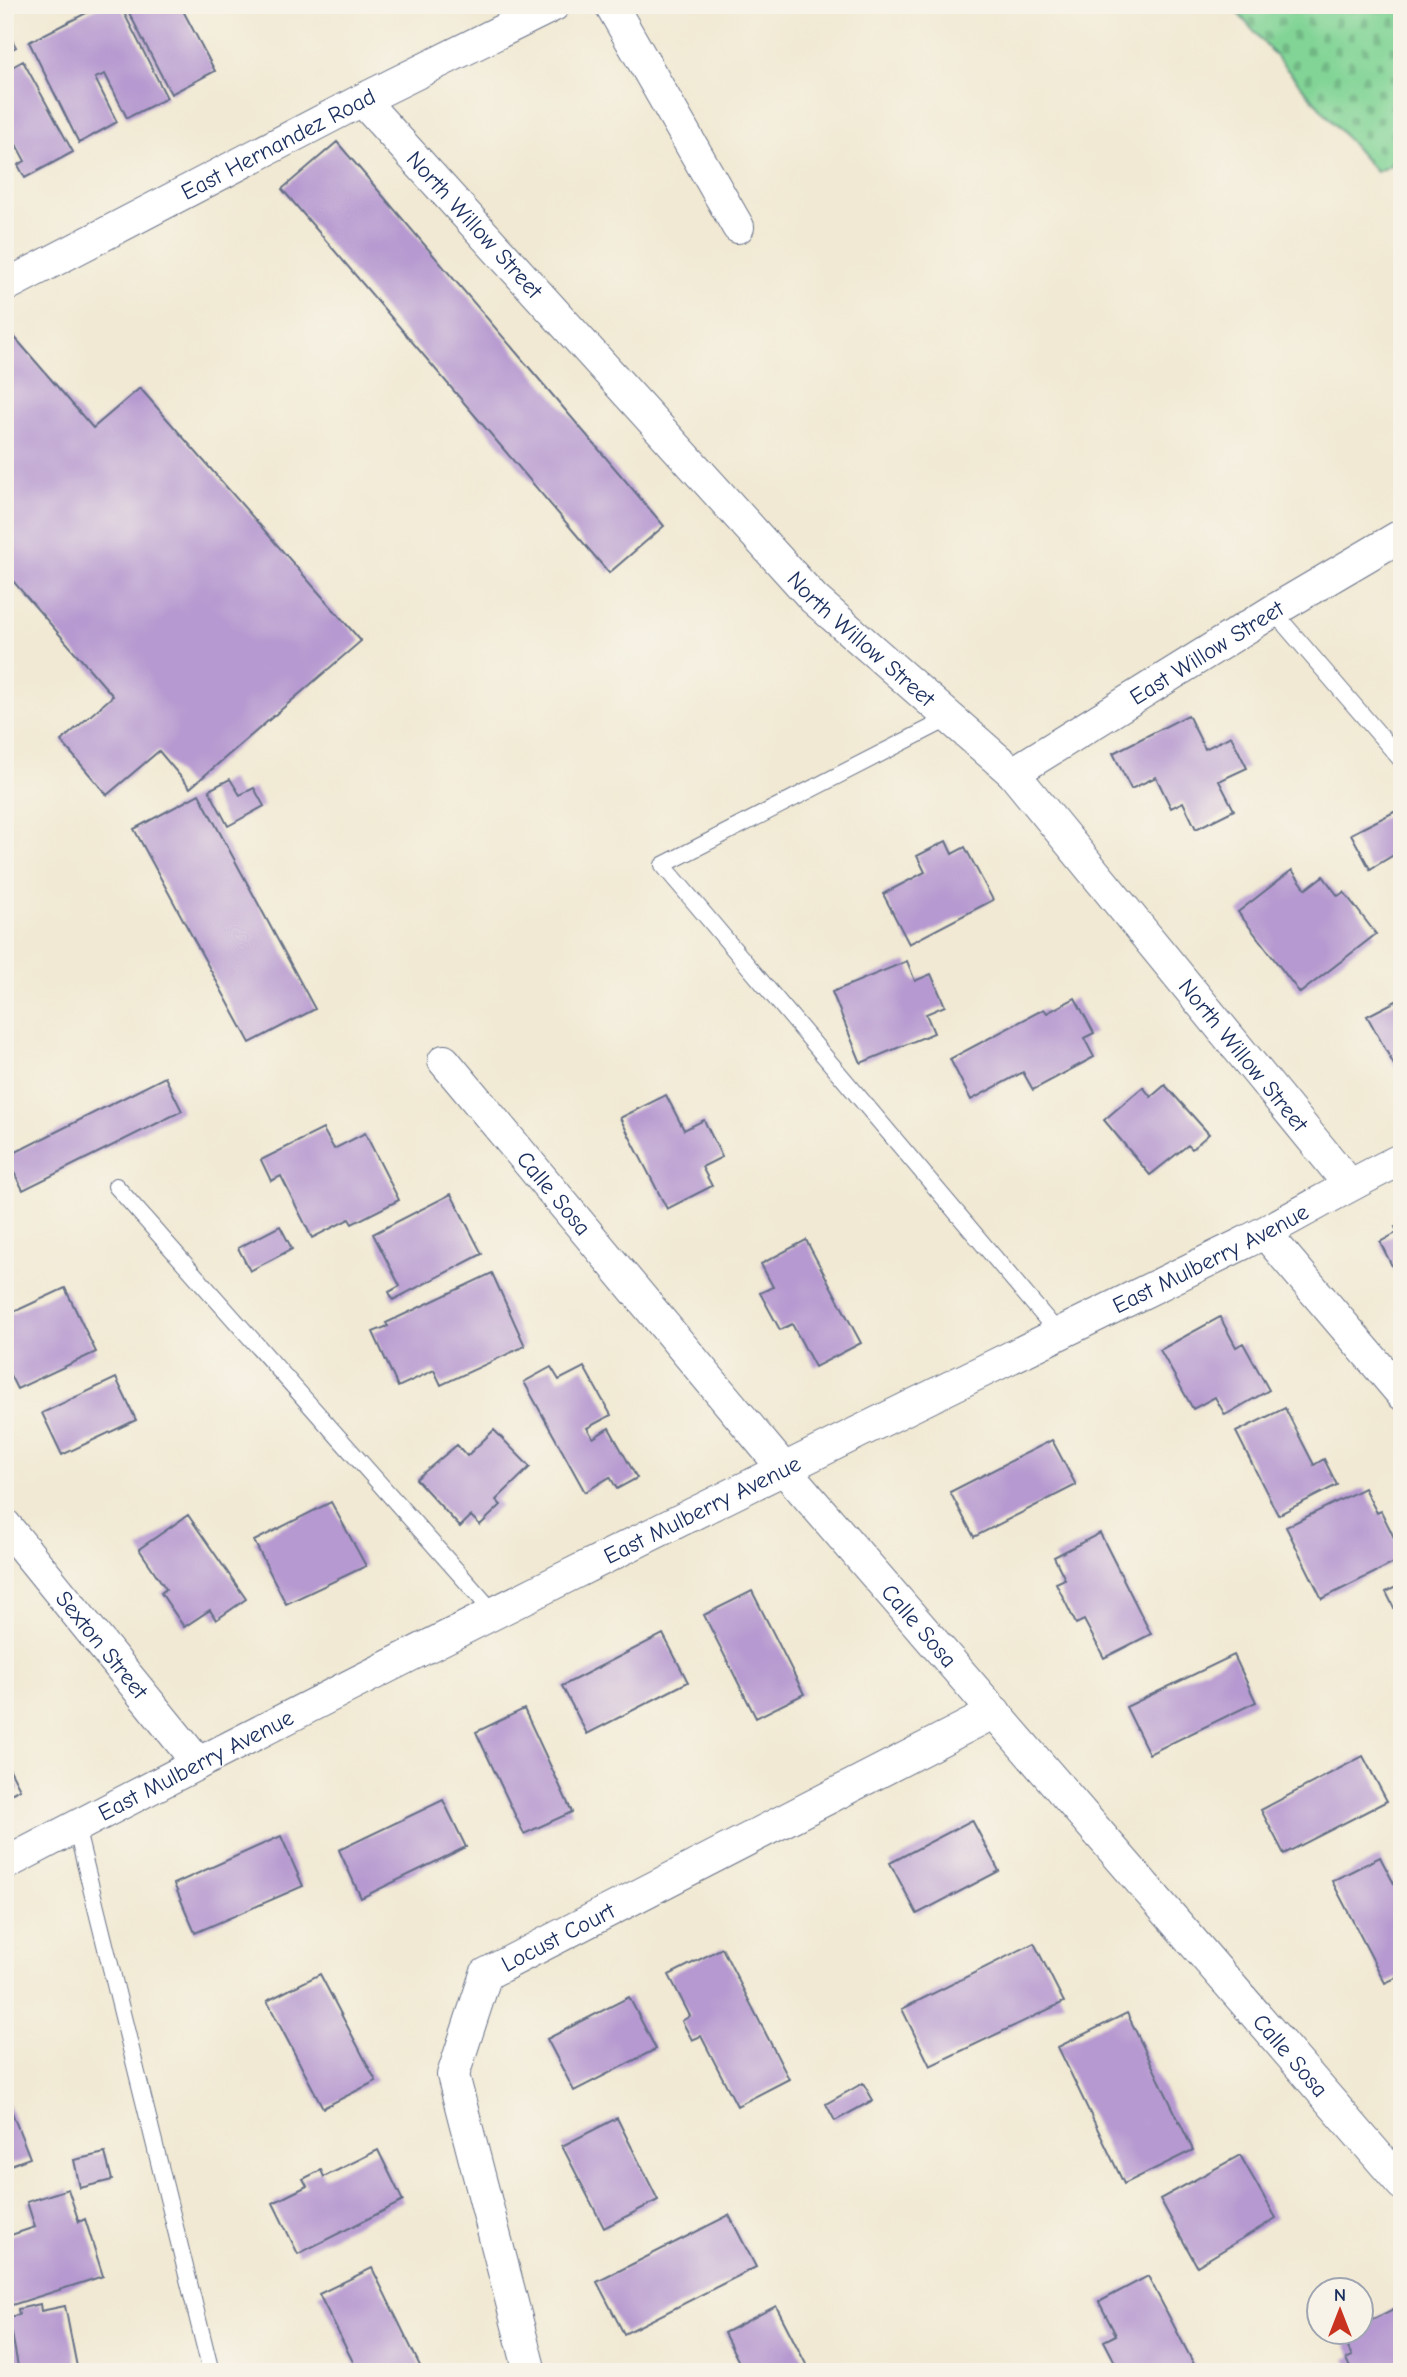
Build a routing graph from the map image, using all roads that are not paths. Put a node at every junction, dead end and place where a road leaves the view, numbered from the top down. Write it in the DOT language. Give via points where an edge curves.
graph roads {
  1 [pos="554,5"];
  2 [pos="611,5"];
  3 [pos="362,100"];
  4 [pos="738,227"];
  5 [pos="5,286"];
  6 [pos="1402,535"];
  7 [pos="1273,611"];
  8 [pos="950,718"];
  9 [pos="1402,761"];
  10 [pos="1013,773"];
  11 [pos="444,1061"];
  12 [pos="1402,1159"];
  13 [pos="1349,1184"];
  14 [pos="116,1186"];
  15 [pos="1265,1233"];
  16 [pos="1059,1334"];
  17 [pos="1402,1394"];
  18 [pos="784,1469"];
  19 [pos="5,1525"];
  20 [pos="495,1614"];
  21 [pos="995,1712"];
  22 [pos="198,1763"];
  23 [pos="76,1827"];
  24 [pos="5,1864"];
  25 [pos="1402,2184"];
  26 [pos="211,2372"];
  27 [pos="530,2372"];
  1 -- 3 [label="street, East Hernandez Road"];
  2 -- 4 [label="street"];
  3 -- 5 [label="street, East Hernandez Road"];
  3 -- 8 [label="street, North Willow Street" via="814,599"];
  6 -- 7 [label="street, East Willow Street"];
  7 -- 9 [label="lane"];
  7 -- 10 [label="street, East Willow Street"];
  8 -- 10 [label="street, North Willow Street"];
  8 -- 16 [label="lane" via="663,866"];
  10 -- 13 [label="street, North Willow Street"];
  11 -- 18 [label="street, Calle Sosa"];
  12 -- 13 [label="street, East Mulberry Avenue"];
  13 -- 15 [label="street, East Mulberry Avenue"];
  14 -- 20 [label="lane"];
  15 -- 16 [label="street, East Mulberry Avenue"];
  15 -- 17 [label="street"];
  16 -- 18 [label="street, East Mulberry Avenue"];
  18 -- 20 [label="street, East Mulberry Avenue"];
  18 -- 21 [label="street, Calle Sosa"];
  19 -- 22 [label="street, Sexton Street"];
  20 -- 22 [label="street, East Mulberry Avenue"];
  21 -- 25 [label="street, Calle Sosa"];
  21 -- 27 [label="street, Locust Court" via="485,1973 453,2075"];
  22 -- 23 [label="street, East Mulberry Avenue"];
  23 -- 24 [label="street, East Mulberry Avenue"];
  23 -- 26 [label="lane"];
}
